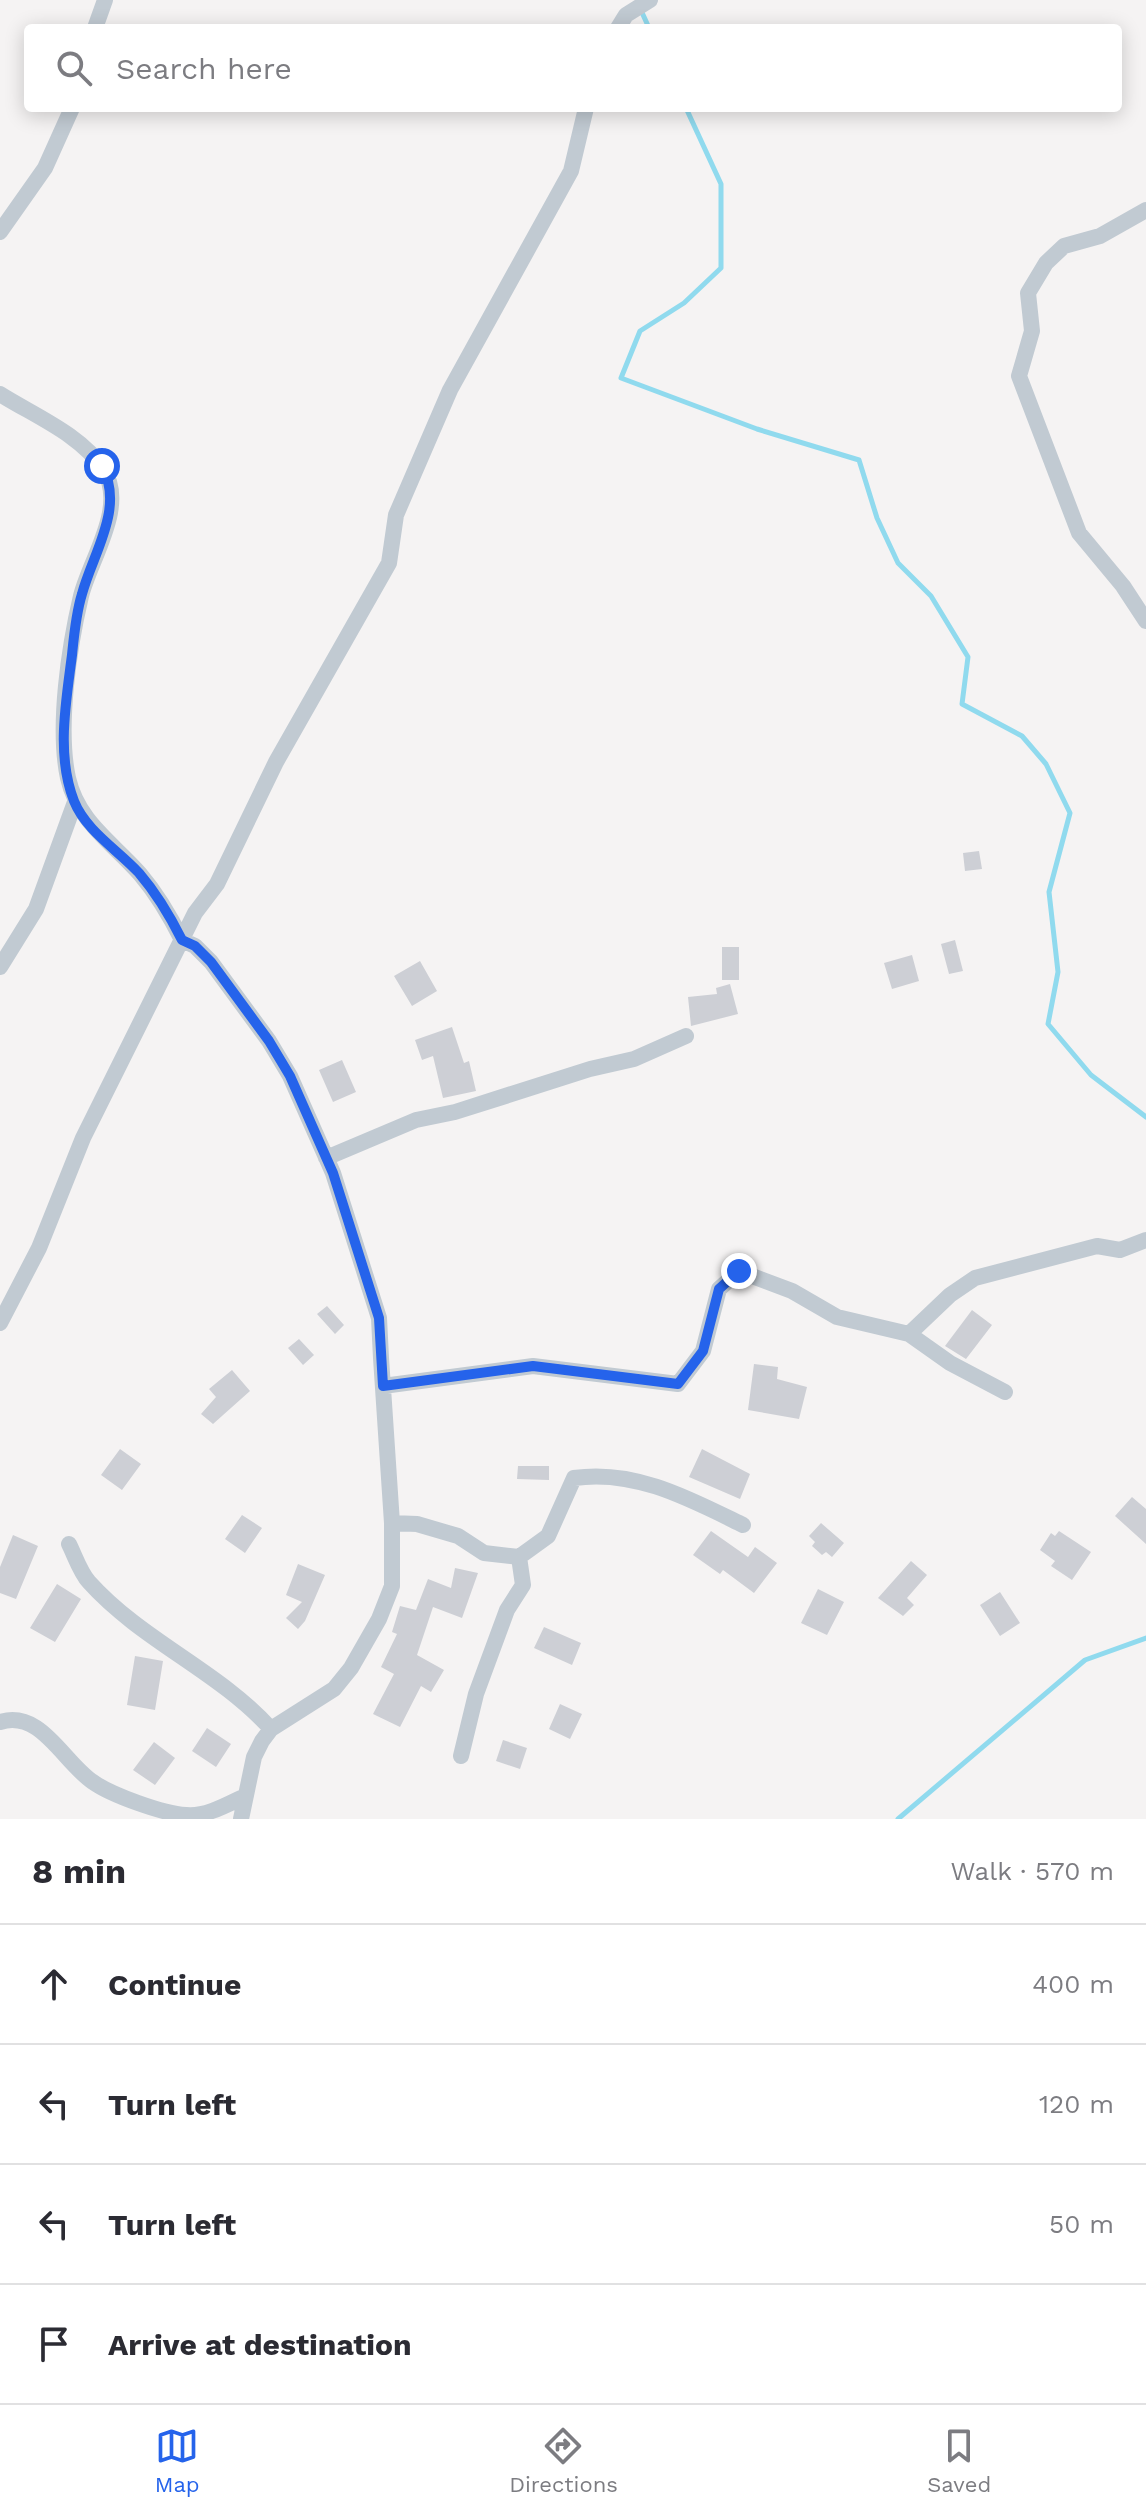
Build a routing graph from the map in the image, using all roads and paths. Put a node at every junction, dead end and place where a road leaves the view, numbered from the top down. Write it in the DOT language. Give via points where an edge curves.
graph roads {
  1 [pos="105,0"];
  2 [pos="650,0"];
  3 [pos="96,24"];
  4 [pos="620,24"];
  5 [pos="70,112"];
  6 [pos="585,112"];
  7 [pos="1146,210"];
  8 [pos="0,232"];
  9 [pos="0,394"];
  10 [pos="1146,621"];
  11 [pos="75,802"];
  12 [pos="182,940"];
  13 [pos="0,967"];
  14 [pos="686,1036"];
  15 [pos="326,1158"];
  16 [pos="1146,1240"];
  17 [pos="0,1323"];
  18 [pos="909,1334"];
  19 [pos="383,1386"];
  20 [pos="1005,1392"];
  21 [pos="392,1523"];
  22 [pos="743,1525"];
  23 [pos="69,1544"];
  24 [pos="519,1557"];
  25 [pos="2,1718"];
  26 [pos="271,1729"];
  27 [pos="461,1756"];
  28 [pos="245,1796"];
  29 [pos="241,1819"];
  1 -- 3 [label="street"];
  2 -- 4 [label="street"];
  5 -- 8 [label="street" via="45,168"];
  6 -- 12 [label="street" via="571,171 444,403 396,515 389,563"];
  7 -- 10 [label="street" via="1100,236 1064,246 1046,263 1028,293 1032,331 1019,376 1079,533"];
  9 -- 11 [label="street" via="91,455 109,479 112,493 81,596 72,651 64,741"];
  11 -- 12 [label="street" via="166,906"];
  11 -- 13 [label="street" via="36,909"];
  12 -- 15 [label="street" via="211,962 269,1041"];
  12 -- 17 [label="street" via="83,1138 39,1248"];
  14 -- 15 [label="street" via="634,1059 416,1120"];
  15 -- 19 [label="street" via="379,1318"];
  16 -- 18 [label="street" via="1120,1250 1097,1246 975,1278"];
  18 -- 19 [label="street" via="837,1317 792,1291 739,1271 719,1289 703,1351 678,1384 533,1366"];
  18 -- 20 [label="street"];
  19 -- 21 [label="street"];
  21 -- 24 [label="street" via="417,1524 458,1536 484,1553"];
  21 -- 26 [label="street" via="392,1586 351,1668 319,1702"];
  22 -- 24 [label="street" via="650,1483 595,1475 574,1478 548,1536"];
  23 -- 26 [label="street" via="88,1580 150,1637 247,1703"];
  24 -- 27 [label="street" via="523,1585 507,1610 476,1694"];
  25 -- 28 [label="street" via="35,1725 93,1783 161,1808 188,1816"];
  26 -- 28 [label="street" via="254,1757"];
  28 -- 29 [label="street"];
}
